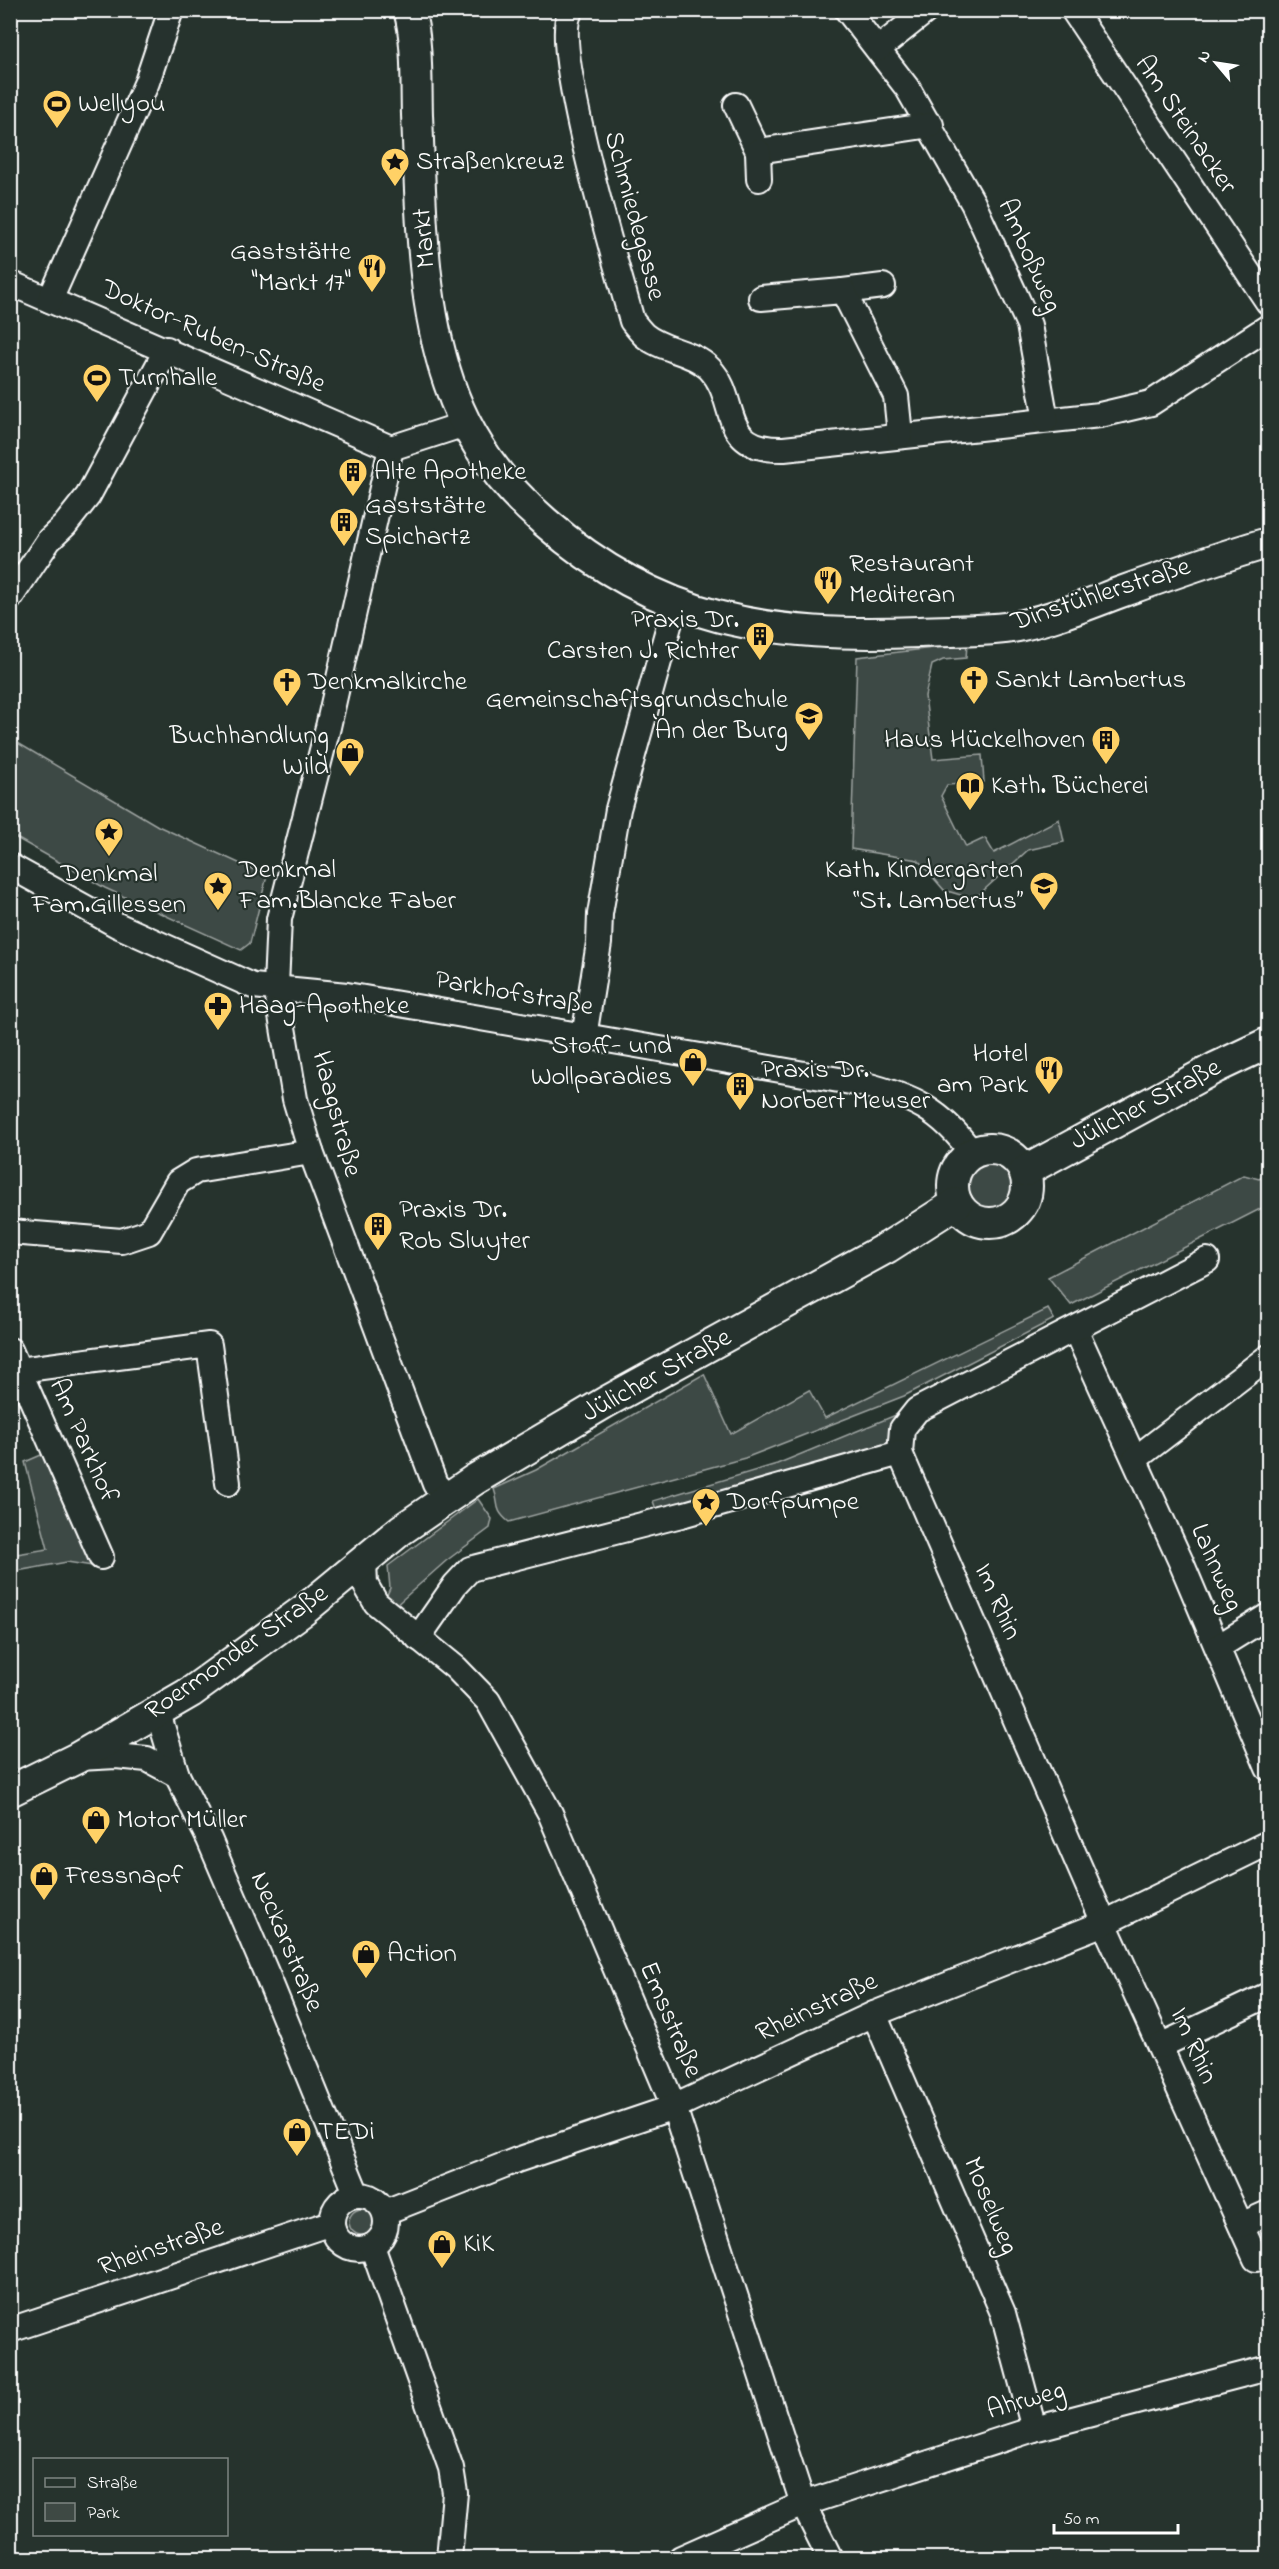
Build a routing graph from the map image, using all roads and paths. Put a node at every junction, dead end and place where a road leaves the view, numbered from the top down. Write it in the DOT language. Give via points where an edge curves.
graph roads {
  1 [pos="171,10"];
  2 [pos="409,10"];
  3 [pos="847,10"];
  4 [pos="927,10"];
  5 [pos="1073,10"];
  6 [pos="570,12"];
  7 [pos="878,49"];
  8 [pos="736,105"];
  9 [pos="931,125"];
  10 [pos="758,151"];
  11 [pos="759,179"];
  12 [pos="10,283"];
  13 [pos="883,286"];
  14 [pos="843,291"];
  15 [pos="761,298"];
  16 [pos="50,300"];
  17 [pos="1269,302"];
  18 [pos="1269,327"];
  19 [pos="167,349"];
  20 [pos="1046,420"];
  21 [pos="465,424"];
  22 [pos="900,435"];
  23 [pos="391,448"];
  24 [pos="485,456"];
  25 [pos="1269,543"];
  26 [pos="10,598"];
  27 [pos="675,604"];
  28 [pos="10,866"];
  29 [pos="276,986"];
  30 [pos="585,1037"];
  31 [pos="1269,1043"];
  32 [pos="311,1152"];
  33 [pos="972,1153"];
  34 [pos="1025,1171"];
  35 [pos="957,1203"];
  36 [pos="10,1232"];
  37 [pos="1207,1260"];
  38 [pos="1075,1329"];
  39 [pos="1269,1356"];
  40 [pos="15,1360"];
  41 [pos="900,1454"];
  42 [pos="1135,1459"];
  43 [pos="228,1483"];
  44 [pos="449,1498"];
  45 [pos="101,1557"];
  46 [pos="364,1561"];
  47 [pos="1269,1616"];
  48 [pos="418,1638"];
  49 [pos="1218,1647"];
  50 [pos="158,1713"];
  51 [pos="77,1758"];
  52 [pos="1269,1768"];
  53 [pos="177,1775"];
  54 [pos="10,1791"];
  55 [pos="1269,1843"];
  56 [pos="1104,1923"];
  57 [pos="1269,1995"];
  58 [pos="874,2013"];
  59 [pos="1160,2046"];
  60 [pos="675,2107"];
  61 [pos="357,2195"];
  62 [pos="385,2212"];
  63 [pos="1269,2213"];
  64 [pos="331,2223"];
  65 [pos="1241,2225"];
  66 [pos="372,2246"];
  67 [pos="1256,2259"];
  68 [pos="10,2330"];
  69 [pos="1269,2368"];
  70 [pos="1034,2429"];
  71 [pos="803,2504"];
  72 [pos="449,2559"];
  73 [pos="681,2559"];
  74 [pos="830,2559"];
  1 -- 16 [label="street" via="147,82"];
  2 -- 21 [label="main road, Markt" via="429,288 446,374"];
  3 -- 7 [label="street, Amboßweg"];
  4 -- 7 [label="street"];
  5 -- 17 [label="street, Am Steinacker"];
  6 -- 22 [label="street, Schmiedegasse" via="566,29 578,121 632,321 645,336 709,368 718,380 735,429 750,442 784,449"];
  7 -- 9 [label="street, Amboßweg"];
  8 -- 10 [label="street"];
  9 -- 10 [label="street"];
  9 -- 20 [label="street, Amboßweg" via="973,203 1029,325"];
  10 -- 11 [label="street"];
  12 -- 16 [label="street, Doktor-Ruben-Straße"];
  13 -- 14 [label="street"];
  14 -- 15 [label="street"];
  14 -- 22 [label="street" via="896,396"];
  16 -- 19 [label="street, Doktor-Ruben-Straße"];
  18 -- 20 [label="street, Schmiedegasse" via="1151,403 1100,415"];
  19 -- 23 [label="street, Doktor-Ruben-Straße"];
  19 -- 26 [label="street" via="88,496 49,540"];
  20 -- 22 [label="street, Schmiedegasse"];
  21 -- 23 [label="street"];
  21 -- 24 [label="main road, Markt"];
  23 -- 29 [label="street, Haagstraße" via="328,727 279,919"];
  24 -- 27 [label="main road, Dinstühlerstraße" via="516,497 567,542 598,565"];
  25 -- 27 [label="main road, Dinstühlerstraße" via="1085,605 997,628 899,632 786,630"];
  27 -- 30 [label="street" via="618,809"];
  28 -- 29 [label="street, Parkhofstraße" via="79,906 177,952 253,986"];
  29 -- 30 [label="street, Parkhofstraße"];
  29 -- 32 [label="street, Haagstraße" via="295,1099"];
  30 -- 33 [label="street, Parkhofstraße" via="890,1091 930,1108 958,1133"];
  31 -- 34 [label="main road, Jülicher Straße"];
  32 -- 36 [label="street" via="196,1171 178,1182 149,1232 136,1239"];
  32 -- 44 [label="street, Haagstraße" via="435,1484"];
  33 -- 34 [label="main road" via="994,1149 1007,1152"];
  33 -- 35 [label="main road" via="954,1177"];
  34 -- 35 [label="main road" via="1026,1199 1007,1220 978,1222 965,1215"];
  35 -- 44 [label="main road, Jülicher Straße" via="888,1247 606,1402"];
  37 -- 38 [label="street"];
  38 -- 41 [label="street" via="917,1410 902,1429"];
  38 -- 42 [label="street, Lahnweg"];
  39 -- 42 [label="street"];
  40 -- 43 [label="street" via="209,1345"];
  40 -- 45 [label="street, Am Parkhof"];
  41 -- 48 [label="street" via="470,1569"];
  41 -- 56 [label="street, Im Rhin"];
  42 -- 49 [label="street, Lahnweg"];
  44 -- 46 [label="main road, Jülicher Straße"];
  46 -- 48 [label="street, Emsstraße" via="365,1584 376,1603"];
  46 -- 50 [label="main road, Roermonder Straße" via="304,1610"];
  47 -- 49 [label="street"];
  48 -- 60 [label="street, Emsstraße" via="456,1668 488,1701 550,1813"];
  49 -- 52 [label="street, Lahnweg"];
  50 -- 51 [label="main road, Roermonder Straße"];
  50 -- 53 [label="street, Neckarstraße"];
  51 -- 53 [label="street" via="147,1759"];
  51 -- 54 [label="main road, Roermonder Straße"];
  53 -- 61 [label="street, Neckarstraße" via="209,1839"];
  55 -- 56 [label="street, Rheinstraße"];
  56 -- 58 [label="street, Rheinstraße"];
  56 -- 59 [label="street, Im Rhin"];
  57 -- 59 [label="street"];
  58 -- 60 [label="street, Rheinstraße"];
  58 -- 70 [label="street, Moselweg" via="1003,2313"];
  59 -- 65 [label="street, Im Rhin"];
  60 -- 62 [label="street, Rheinstraße" via="517,2160"];
  60 -- 71 [label="street, Emsstraße"];
  61 -- 62 [label="street" via="369,2196"];
  61 -- 64 [label="street" via="341,2202"];
  62 -- 66 [label="street" via="385,2231"];
  63 -- 65 [label="street"];
  64 -- 66 [label="street" via="344,2244 363,2249"];
  64 -- 68 [label="street, Rheinstraße"];
  65 -- 67 [label="street, Im Rhin"];
  66 -- 72 [label="street" via="451,2468 455,2493"];
  69 -- 70 [label="street, Ahrweg"];
  70 -- 71 [label="street, Ahrweg"];
  71 -- 73 [label="street, Ahrweg"];
  71 -- 74 [label="street, Emsstraße"];
}
